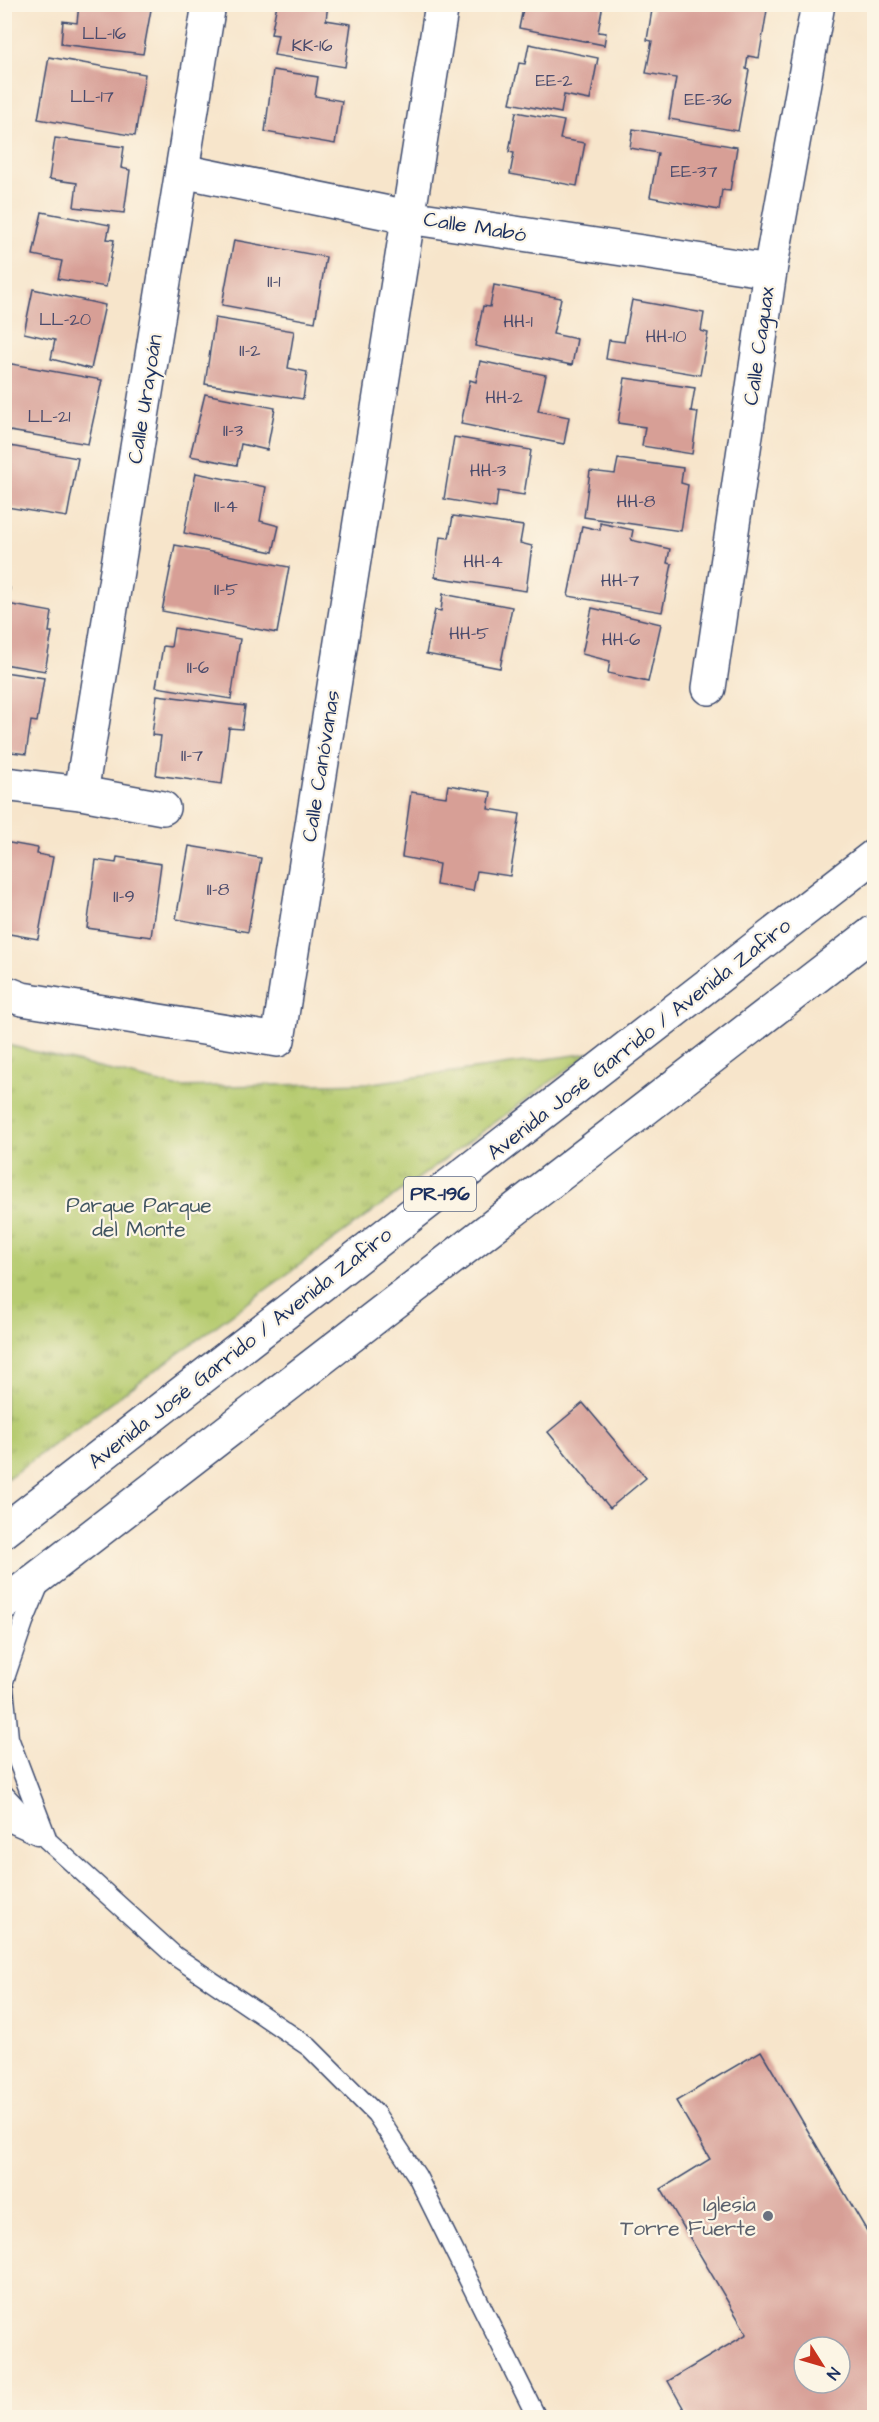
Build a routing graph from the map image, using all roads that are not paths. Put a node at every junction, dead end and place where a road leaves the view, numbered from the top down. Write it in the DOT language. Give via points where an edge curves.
graph roads {
  1 [pos="209,4"];
  2 [pos="442,4"];
  3 [pos="818,4"];
  4 [pos="182,171"];
  5 [pos="408,217"];
  6 [pos="770,271"];
  7 [pos="709,688"];
  8 [pos="4,784"];
  9 [pos="81,793"];
  10 [pos="164,808"];
  11 [pos="874,856"];
  12 [pos="874,932"];
  13 [pos="4,992"];
  14 [pos="4,1531"];
  15 [pos="45,1572"];
  16 [pos="4,1604"];
  17 [pos="4,1681"];
  18 [pos="4,1687"];
  19 [pos="4,1794"];
  20 [pos="4,1820"];
  21 [pos="47,1840"];
  22 [pos="537,2418"];
  1 -- 4 [label="street, Calle Urayoán"];
  2 -- 5 [label="street"];
  3 -- 6 [label="street, Calle Caguax"];
  4 -- 5 [label="street, Calle Mabó"];
  4 -- 9 [label="street, Calle Urayoán"];
  5 -- 6 [label="street, Calle Mabó"];
  5 -- 13 [label="street, Calle Canóvanas" via="278,1040 22,999"];
  6 -- 7 [label="street, Calle Caguax"];
  8 -- 9 [label="street"];
  9 -- 10 [label="street"];
  11 -- 14 [label="street, Avenida José Garrido / Avenida Zafiro / PR-196"];
  12 -- 15 [label="street, PR-196"];
  15 -- 16 [label="street, PR-196"];
  15 -- 17 [label="lane"];
  18 -- 21 [label="lane" via="9,1738"];
  19 -- 21 [label="lane"];
  20 -- 21 [label="lane"];
  21 -- 22 [label="lane" via="175,1956 309,2047 376,2114 417,2176"];
}
